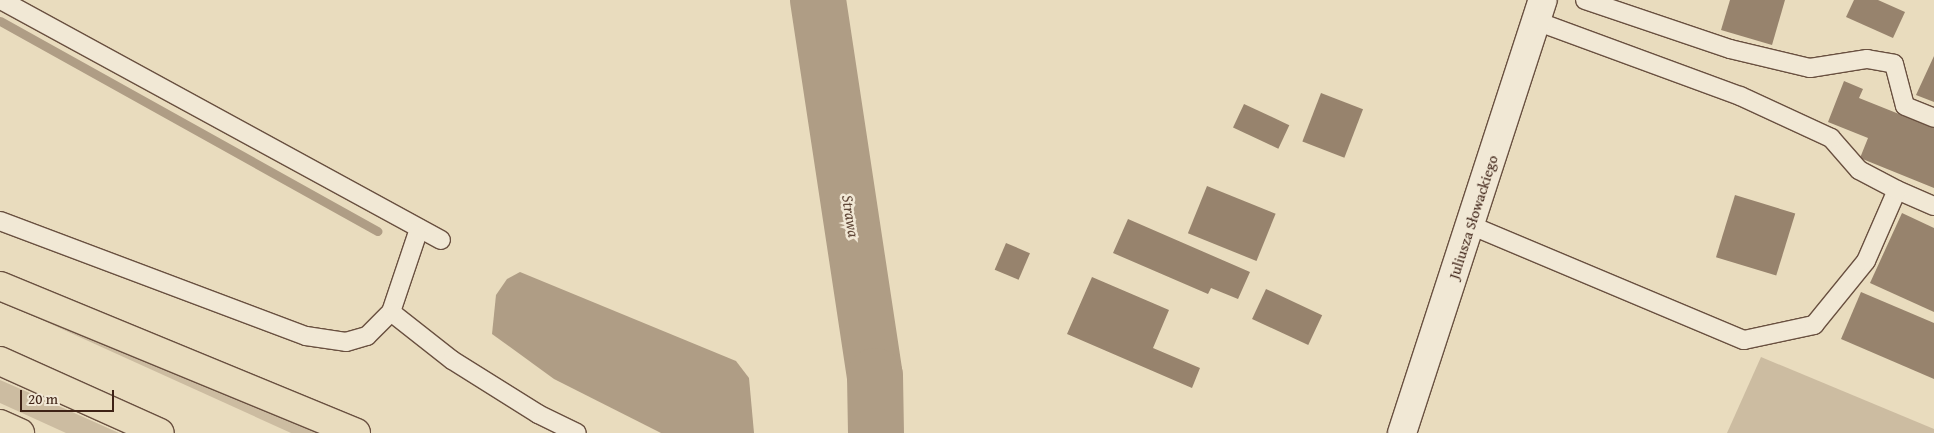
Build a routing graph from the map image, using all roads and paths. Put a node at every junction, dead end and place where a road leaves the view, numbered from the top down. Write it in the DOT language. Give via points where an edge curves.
graph roads {
  1 [pos="1,0"];
  2 [pos="1585,0"];
  3 [pos="1540,10"];
  4 [pos="1934,118"];
  5 [pos="1897,190"];
  6 [pos="1934,206"];
  7 [pos="0,221"];
  8 [pos="1470,226"];
  9 [pos="420,229"];
  10 [pos="441,240"];
  11 [pos="0,286"];
  12 [pos="391,312"];
  13 [pos="0,361"];
  14 [pos="0,424"];
  15 [pos="20,433"];
  16 [pos="160,433"];
  17 [pos="356,433"];
  18 [pos="577,433"];
  19 [pos="1402,433"];
  1 -- 9 [label="lane"];
  2 -- 4 [label="lane" via="1730,49 1810,68 1866,59 1894,64 1905,106"];
  3 -- 5 [label="lane" via="1831,138 1859,170"];
  3 -- 8 [label="street, Juliusza Słowackiego"];
  5 -- 6 [label="lane"];
  5 -- 8 [label="lane" via="1866,261 1814,325 1744,340"];
  7 -- 12 [label="lane" via="314,338 346,342 367,336"];
  8 -- 19 [label="street, Juliusza Słowackiego"];
  9 -- 10 [label="lane"];
  9 -- 12 [label="lane"];
  11 -- 17 [label="highway" via="99,323"];
  12 -- 18 [label="lane" via="452,360 538,414"];
  13 -- 16 [label="highway"];
  14 -- 15 [label="highway"];
}
